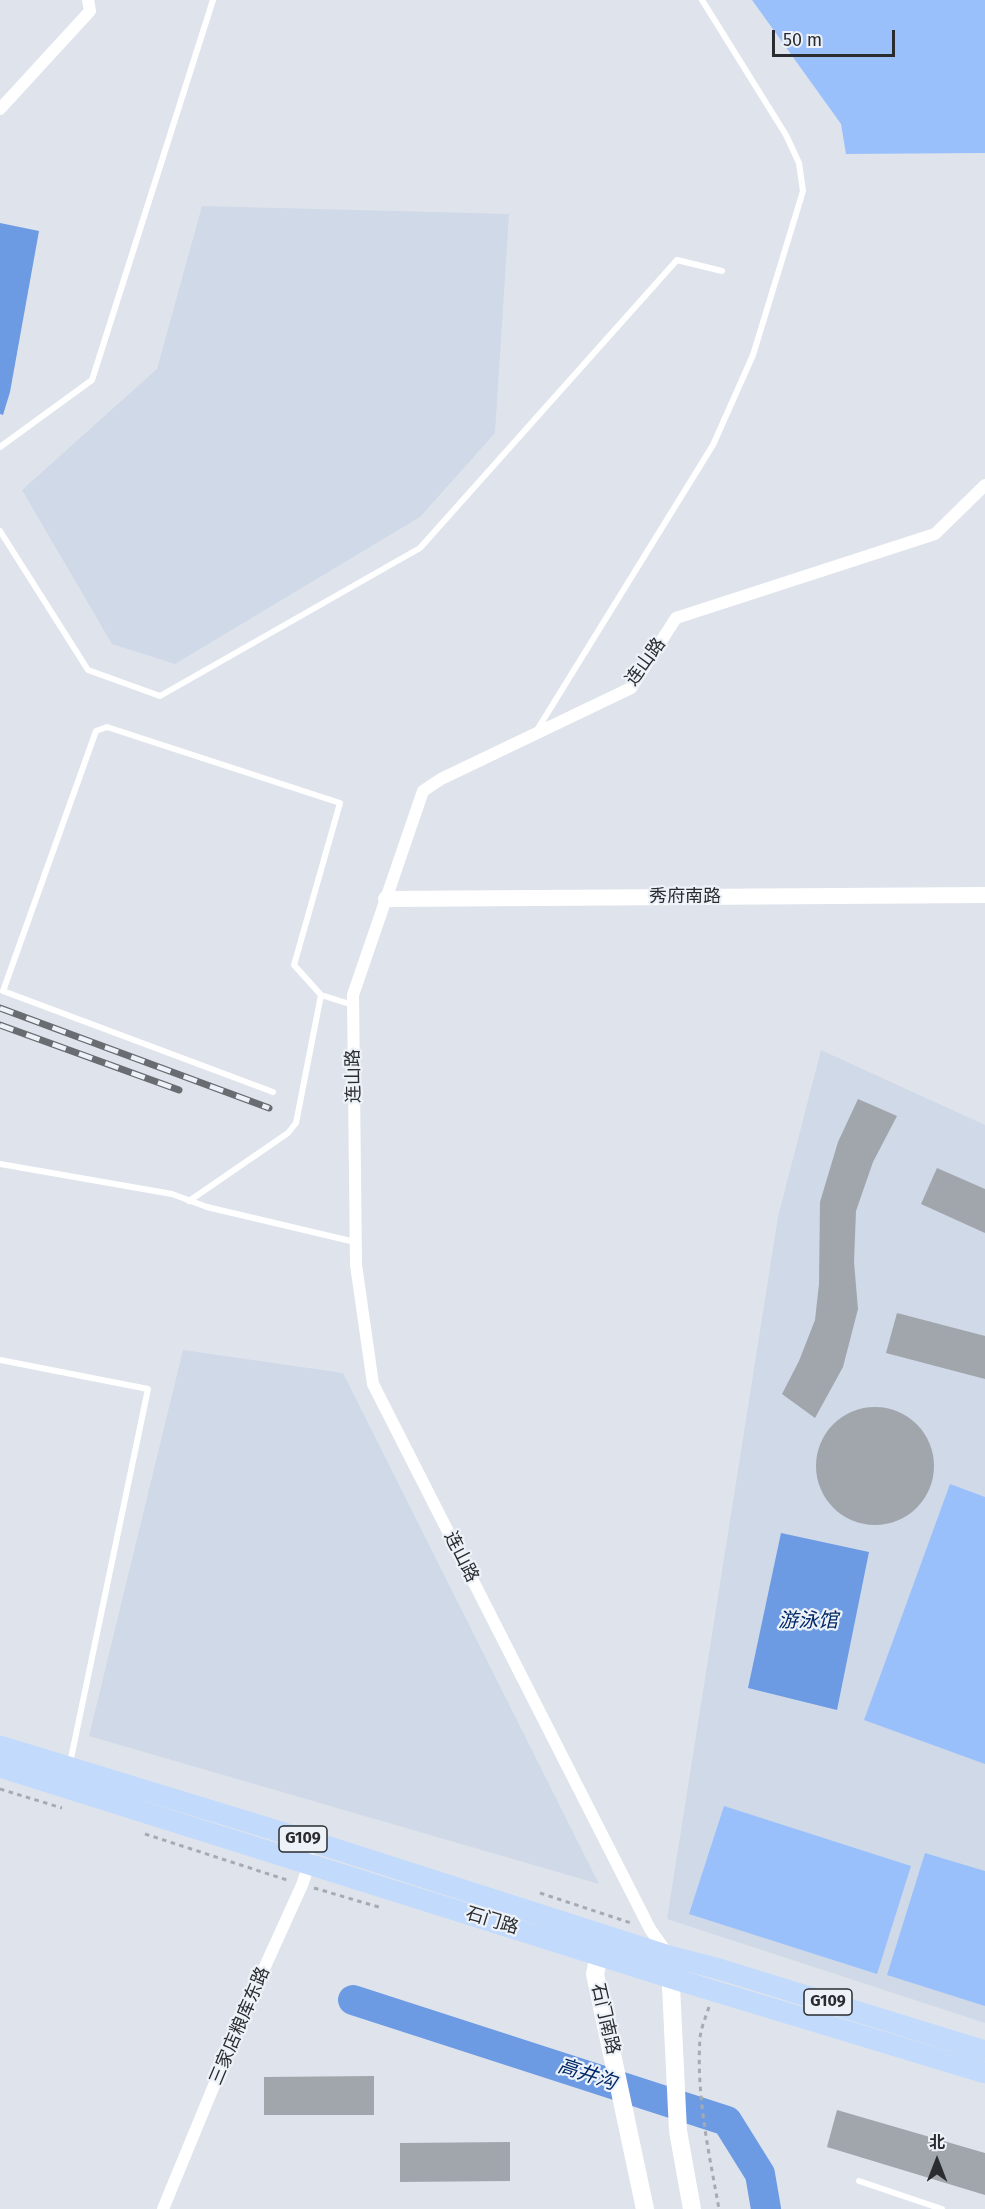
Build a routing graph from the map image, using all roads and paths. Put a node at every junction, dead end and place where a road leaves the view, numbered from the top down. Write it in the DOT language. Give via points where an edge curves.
graph roads {
  1 [pos="88,0"];
  2 [pos="213,0"];
  3 [pos="702,0"];
  4 [pos="0,109"];
  5 [pos="722,271"];
  6 [pos="0,447"];
  7 [pos="985,484"];
  8 [pos="0,531"];
  9 [pos="536,734"];
  10 [pos="985,895"];
  11 [pos="386,899"];
  12 [pos="2,990"];
  13 [pos="321,995"];
  14 [pos="353,1005"];
  15 [pos="273,1092"];
  16 [pos="0,1164"];
  17 [pos="189,1201"];
  18 [pos="356,1242"];
  19 [pos="0,1360"];
  20 [pos="0,1746"];
  21 [pos="0,1767"];
  22 [pos="66,1778"];
  23 [pos="317,1843"];
  24 [pos="309,1863"];
  25 [pos="601,1944"];
  26 [pos="669,1956"];
  27 [pos="671,1978"];
  28 [pos="714,1990"];
  29 [pos="985,2051"];
  30 [pos="985,2073"];
  31 [pos="859,2181"];
  32 [pos="163,2209"];
  33 [pos="645,2209"];
  34 [pos="692,2209"];
  35 [pos="719,2209"];
  36 [pos="942,2209"];
  1 -- 4 [label="street" via="90,11"];
  2 -- 6 [label="lane" via="92,380"];
  3 -- 9 [label="lane" via="786,135 799,163 802,191 753,356 713,445"];
  5 -- 8 [label="lane" via="677,260 420,548 160,696 88,670"];
  7 -- 9 [label="street, 连山路" via="935,534 676,618 631,688"];
  9 -- 11 [label="street, 连山路" via="423,791"];
  10 -- 11 [label="street, 秀府南路"];
  11 -- 14 [label="street, 连山路"];
  12 -- 13 [label="lane" via="96,731 108,727 340,803 294,965"];
  12 -- 15 [label="lane"];
  13 -- 14 [label="lane"];
  13 -- 17 [label="lane" via="296,1123 288,1133"];
  14 -- 18 [label="street, 连山路"];
  16 -- 17 [label="lane" via="172,1194"];
  17 -- 18 [label="lane"];
  18 -- 26 [label="street, 连山路" via="373,1384 650,1929"];
  19 -- 22 [label="lane" via="148,1389"];
  20 -- 22 [label="highway, 石门路 / G109"];
  21 -- 22 [label="highway, 石门路 / G109"];
  22 -- 23 [label="highway, 石门路 / G109"];
  22 -- 24 [label="highway, 石门路 / G109"];
  23 -- 24 [label="street, 三家店粮库东路"];
  23 -- 25 [label="highway, 石门路 / G109"];
  24 -- 25 [label="highway, 石门路 / G109"];
  24 -- 32 [label="street, 三家店粮库东路"];
  25 -- 26 [label="highway, 石门路 / G109"];
  25 -- 27 [label="highway, 石门路 / G109"];
  25 -- 33 [label="main road, 石门南路" via="595,1974"];
  26 -- 27 [label="main road"];
  26 -- 29 [label="highway, 石门路 / G109"];
  27 -- 28 [label="highway, 石门路 / G109"];
  27 -- 34 [label="main road" via="678,2131"];
  28 -- 30 [label="highway, 石门路 / G109"];
  28 -- 35 [label="path" via="700,2036 705,2129"];
  31 -- 36 [label="lane"];
}
